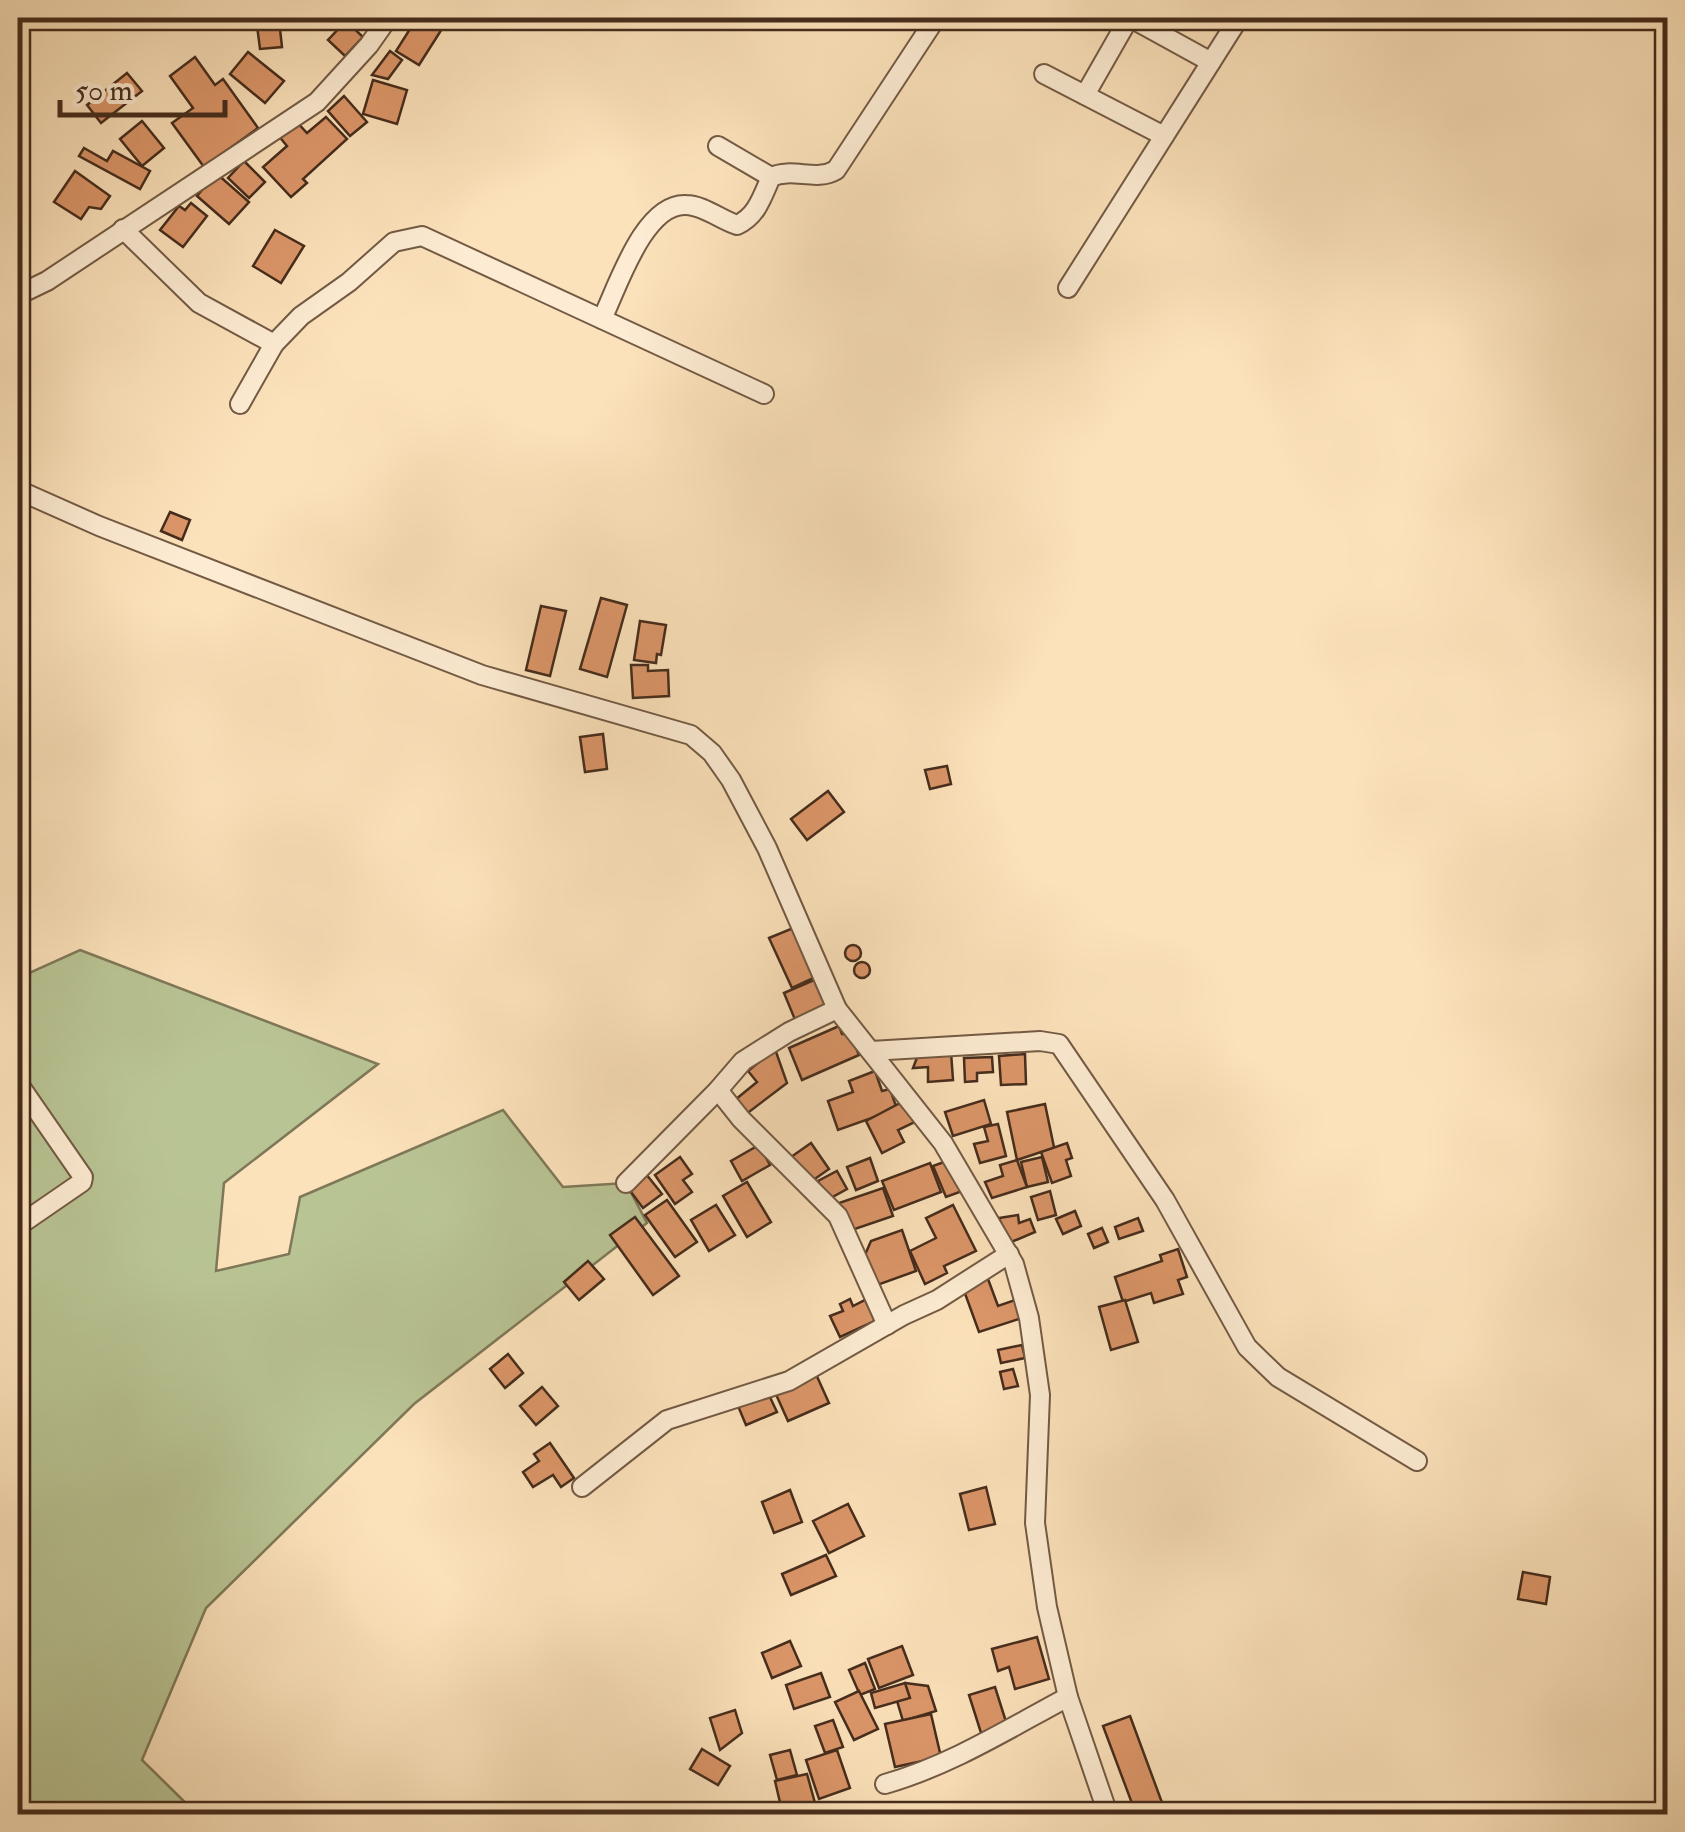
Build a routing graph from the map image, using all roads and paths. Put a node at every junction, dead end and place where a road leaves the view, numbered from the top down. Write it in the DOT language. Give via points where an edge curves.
graph roads {
  1 [pos="388,18"];
  2 [pos="936,18"];
  3 [pos="1130,18"];
  4 [pos="1237,21"];
  5 [pos="1211,62"];
  6 [pos="1044,74"];
  7 [pos="1085,95"];
  8 [pos="1164,136"];
  9 [pos="718,146"];
  10 [pos="771,177"];
  11 [pos="123,229"];
  12 [pos="1068,288"];
  13 [pos="18,295"];
  14 [pos="602,319"];
  15 [pos="274,344"];
  16 [pos="764,394"];
  17 [pos="240,404"];
  18 [pos="18,490"];
  19 [pos="837,1009"];
  20 [pos="870,1051"];
  21 [pos="18,1083"];
  22 [pos="718,1090"];
  23 [pos="626,1183"];
  24 [pos="18,1225"];
  25 [pos="1008,1254"];
  26 [pos="887,1325"];
  27 [pos="1417,1461"];
  28 [pos="582,1487"];
  29 [pos="1068,1697"];
  30 [pos="884,1784"];
  31 [pos="1108,1814"];
  1 -- 11 [label="street" via="317,102"];
  2 -- 10 [label="street" via="836,170"];
  3 -- 5 [label="street"];
  3 -- 7 [label="street"];
  4 -- 5 [label="street"];
  5 -- 8 [label="street"];
  6 -- 7 [label="street"];
  7 -- 8 [label="street"];
  8 -- 12 [label="street"];
  9 -- 10 [label="street"];
  10 -- 14 [label="street" via="755,212 736,226 696,206 662,210 648,224"];
  11 -- 13 [label="street"];
  11 -- 15 [label="street" via="199,303"];
  14 -- 15 [label="street" via="410,236 394,242"];
  14 -- 16 [label="street"];
  15 -- 17 [label="street"];
  18 -- 19 [label="street" via="482,675 692,735 731,780 767,848"];
  19 -- 20 [label="street"];
  19 -- 22 [label="street" via="742,1060"];
  20 -- 25 [label="street" via="943,1143"];
  20 -- 27 [label="street" via="1059,1044 1165,1200 1247,1347 1278,1376"];
  21 -- 24 [label="street" via="83,1177"];
  22 -- 23 [label="street"];
  22 -- 26 [label="street" via="838,1216"];
  25 -- 26 [label="street"];
  25 -- 29 [label="street" via="1029,1318 1040,1395 1035,1523"];
  26 -- 28 [label="street" via="782,1384 667,1420"];
  29 -- 30 [label="street" via="997,1738"];
  29 -- 31 [label="street"];
}
